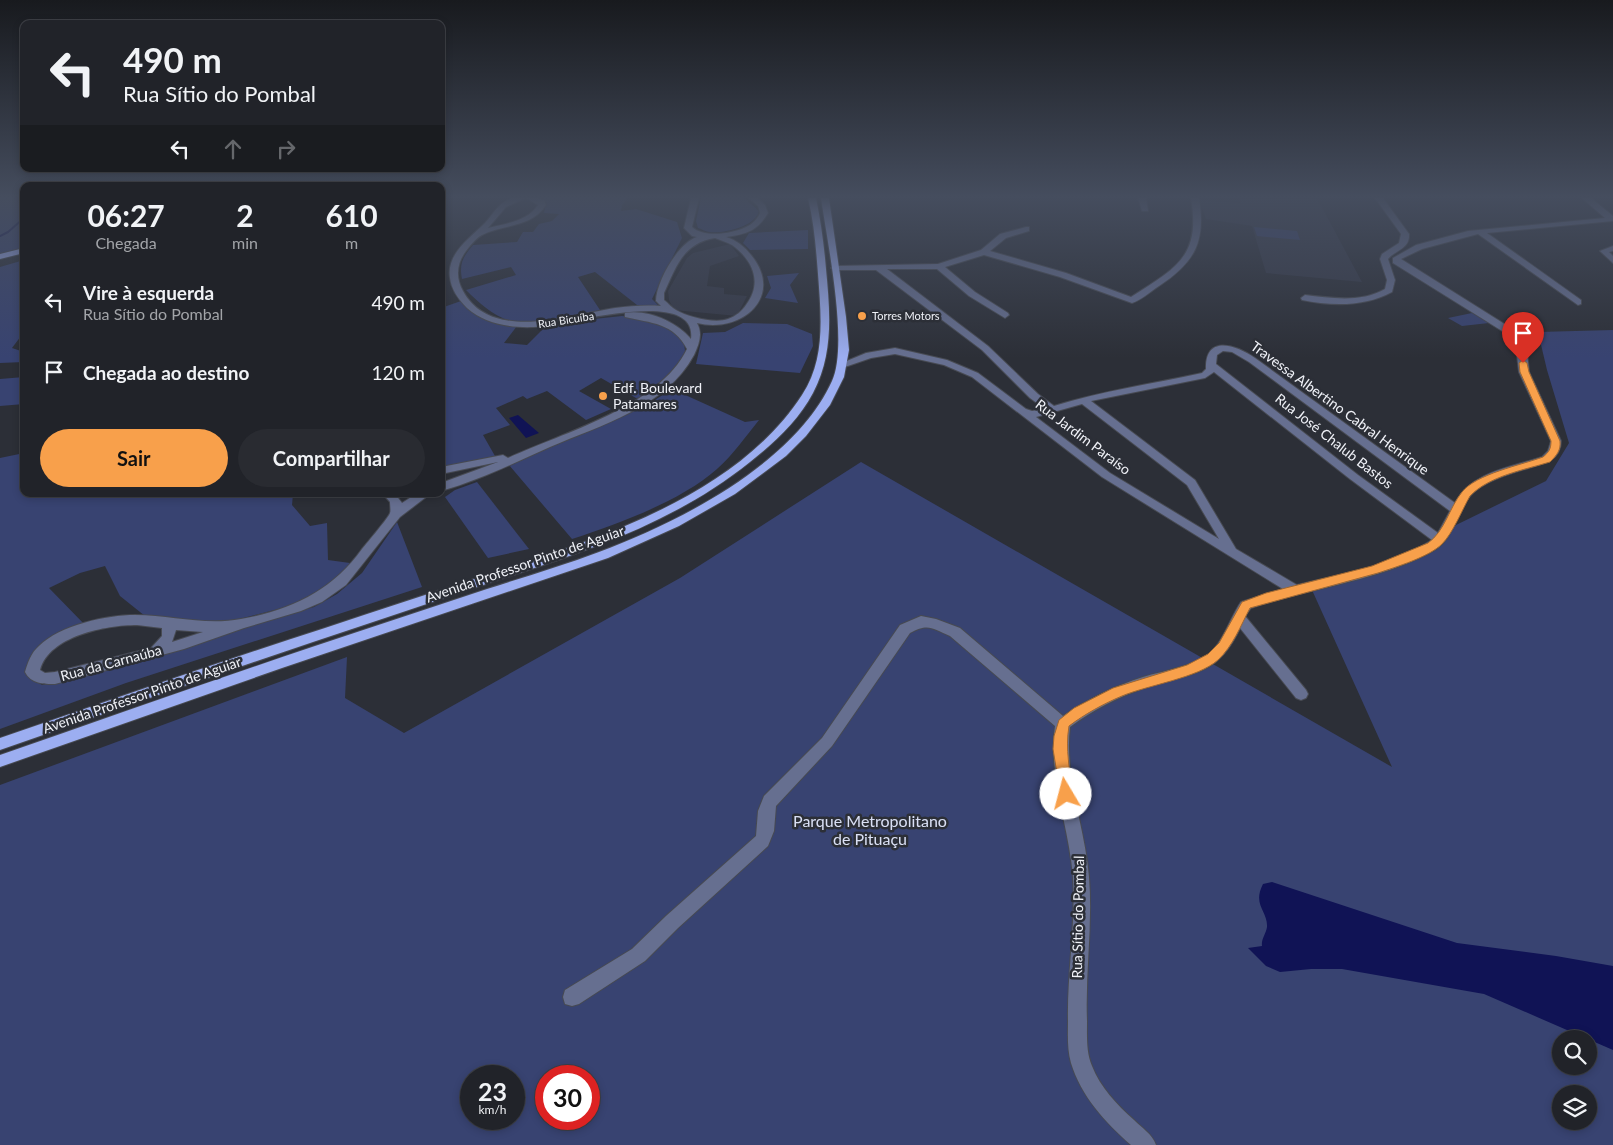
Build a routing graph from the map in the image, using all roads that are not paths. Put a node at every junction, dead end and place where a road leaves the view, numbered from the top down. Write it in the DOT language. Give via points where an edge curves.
graph roads {
  1 [pos="19,251"];
  2 [pos="461,251"];
  3 [pos="682,251"];
  4 [pos="743,251"];
  5 [pos="820,251"];
  6 [pos="833,251"];
  7 [pos="1191,251"];
  8 [pos="1392,251"];
  9 [pos="1410,251"];
  10 [pos="1507,251"];
  11 [pos="1604,251"];
  12 [pos="984,252"];
  13 [pos="0,257"];
  14 [pos="20,258"];
  15 [pos="1613,261"];
  16 [pos="0,263"];
  17 [pos="939,266"];
  18 [pos="878,267"];
  19 [pos="835,268"];
  20 [pos="1305,298"];
  21 [pos="1578,302"];
  22 [pos="672,311"];
  23 [pos="643,313"];
  24 [pos="1004,315"];
  25 [pos="685,316"];
  26 [pos="696,328"];
  27 [pos="681,332"];
  28 [pos="692,350"];
  29 [pos="842,365"];
  30 [pos="1211,365"];
  31 [pos="1034,396"];
  32 [pos="1083,400"];
  33 [pos="1012,403"];
  34 [pos="1052,410"];
  35 [pos="1025,412"];
  36 [pos="537,449"];
  37 [pos="459,468"];
  38 [pos="445,470"];
  39 [pos="461,482"];
  40 [pos="445,486"];
  41 [pos="392,497"];
  42 [pos="418,497"];
  43 [pos="1457,510"];
  44 [pos="396,513"];
  45 [pos="1440,540"];
  46 [pos="1236,554"];
  47 [pos="1296,591"];
  48 [pos="1239,618"];
  49 [pos="168,624"];
  50 [pos="240,624"];
  51 [pos="156,651"];
  52 [pos="1300,694"];
  53 [pos="1063,724"];
  54 [pos="0,744"];
  55 [pos="0,761"];
  56 [pos="572,997"];
  57 [pos="1146,1145"];
  1 -- 13 [label="main road"];
  2 -- 23 [label="street, Rua Bicuíba" via="450,279 471,308 498,321 548,324 603,314"];
  3 -- 22 [label="street" via="660,293 660,301"];
  4 -- 25 [label="street" via="760,278 759,291 750,306 740,317 728,322 711,323"];
  5 -- 54 [label="main road, Avenida Professor Pinto de Aguiar" via="826,317 824,349 808,394 764,446 718,482 665,513 597,543"];
  6 -- 19 [label="main road, Avenida Professor Pinto de Aguiar"];
  7 -- 12 [label="street" via="1175,270 1132,300"];
  8 -- 20 [label="street" via="1384,259 1391,280 1389,290 1363,300"];
  9 -- 43 [label="street" via="1396,260 1519,337 1524,372 1556,441 1556,448 1546,459 1477,484 1466,494"];
  10 -- 21 [label="street"];
  11 -- 15 [label="street"];
  12 -- 17 [label="street"];
  14 -- 16 [label="main road"];
  17 -- 18 [label="street"];
  17 -- 24 [label="street"];
  18 -- 19 [label="street"];
  18 -- 31 [label="street" via="985,348"];
  19 -- 29 [label="main road, Avenida Professor Pinto de Aguiar" via="844,342"];
  22 -- 23 [label="street, Rua Bicuíba"];
  22 -- 25 [label="street, Rua Bicuíba"];
  23 -- 27 [label="street, Rua Bicuíba"];
  25 -- 26 [label="street, Rua Bicuíba"];
  26 -- 27 [label="street"];
  26 -- 28 [label="street"];
  27 -- 28 [label="street"];
  28 -- 36 [label="street" via="679,372 648,397"];
  29 -- 33 [label="street, Rua Jardim Paraíso" via="880,352 895,351 947,362 975,375"];
  29 -- 55 [label="main road, Avenida Professor Pinto de Aguiar" via="826,405 782,454 704,508 645,537 564,569"];
  30 -- 32 [label="street" via="1205,375"];
  30 -- 43 [label="street, Travessa Albertino Cabral Henrique" via="1215,352 1228,349 1242,353"];
  30 -- 45 [label="street, Rua José Chalub Bastos" via="1354,478"];
  31 -- 33 [label="street"];
  31 -- 34 [label="street"];
  32 -- 34 [label="street"];
  32 -- 46 [label="street" via="1191,483 1224,540"];
  33 -- 35 [label="street, Rua Jardim Paraíso"];
  34 -- 35 [label="street" via="1037,414"];
  35 -- 46 [label="street, Rua Jardim Paraíso" via="1106,475"];
  36 -- 37 [label="street"];
  36 -- 39 [label="street"];
  37 -- 38 [label="street"];
  37 -- 39 [label="street" via="464,474"];
  39 -- 40 [label="street"];
  41 -- 44 [label="street" via="396,501"];
  42 -- 44 [label="street, Rua da Carnaúba"];
  43 -- 45 [label="street"];
  44 -- 50 [label="street, Rua da Carnaúba" via="352,572 328,592 301,607"];
  45 -- 47 [label="street" via="1394,564"];
  46 -- 47 [label="street, Rua Jardim Paraíso"];
  47 -- 48 [label="street" via="1246,605"];
  48 -- 52 [label="street"];
  48 -- 53 [label="street" via="1213,658 1118,692 1092,704"];
  49 -- 50 [label="street, Rua da Carnaúba"];
  49 -- 51 [label="street" via="171,630 168,637"];
  49 -- 51 [label="street, Rua da Carnaúba" via="130,620 84,628 45,648 36,657 32,672 43,679 55,678"];
  50 -- 51 [label="street, Rua da Carnaúba"];
  53 -- 56 [label="street" via="955,632 931,622 913,624 905,629 826,742 770,801 765,814 767,835 762,841 645,950 618,971"];
  53 -- 57 [label="street, Rua Sítio do Pombal" via="1062,772 1078,846 1081,878 1078,1046 1082,1064 1096,1094"];
}
